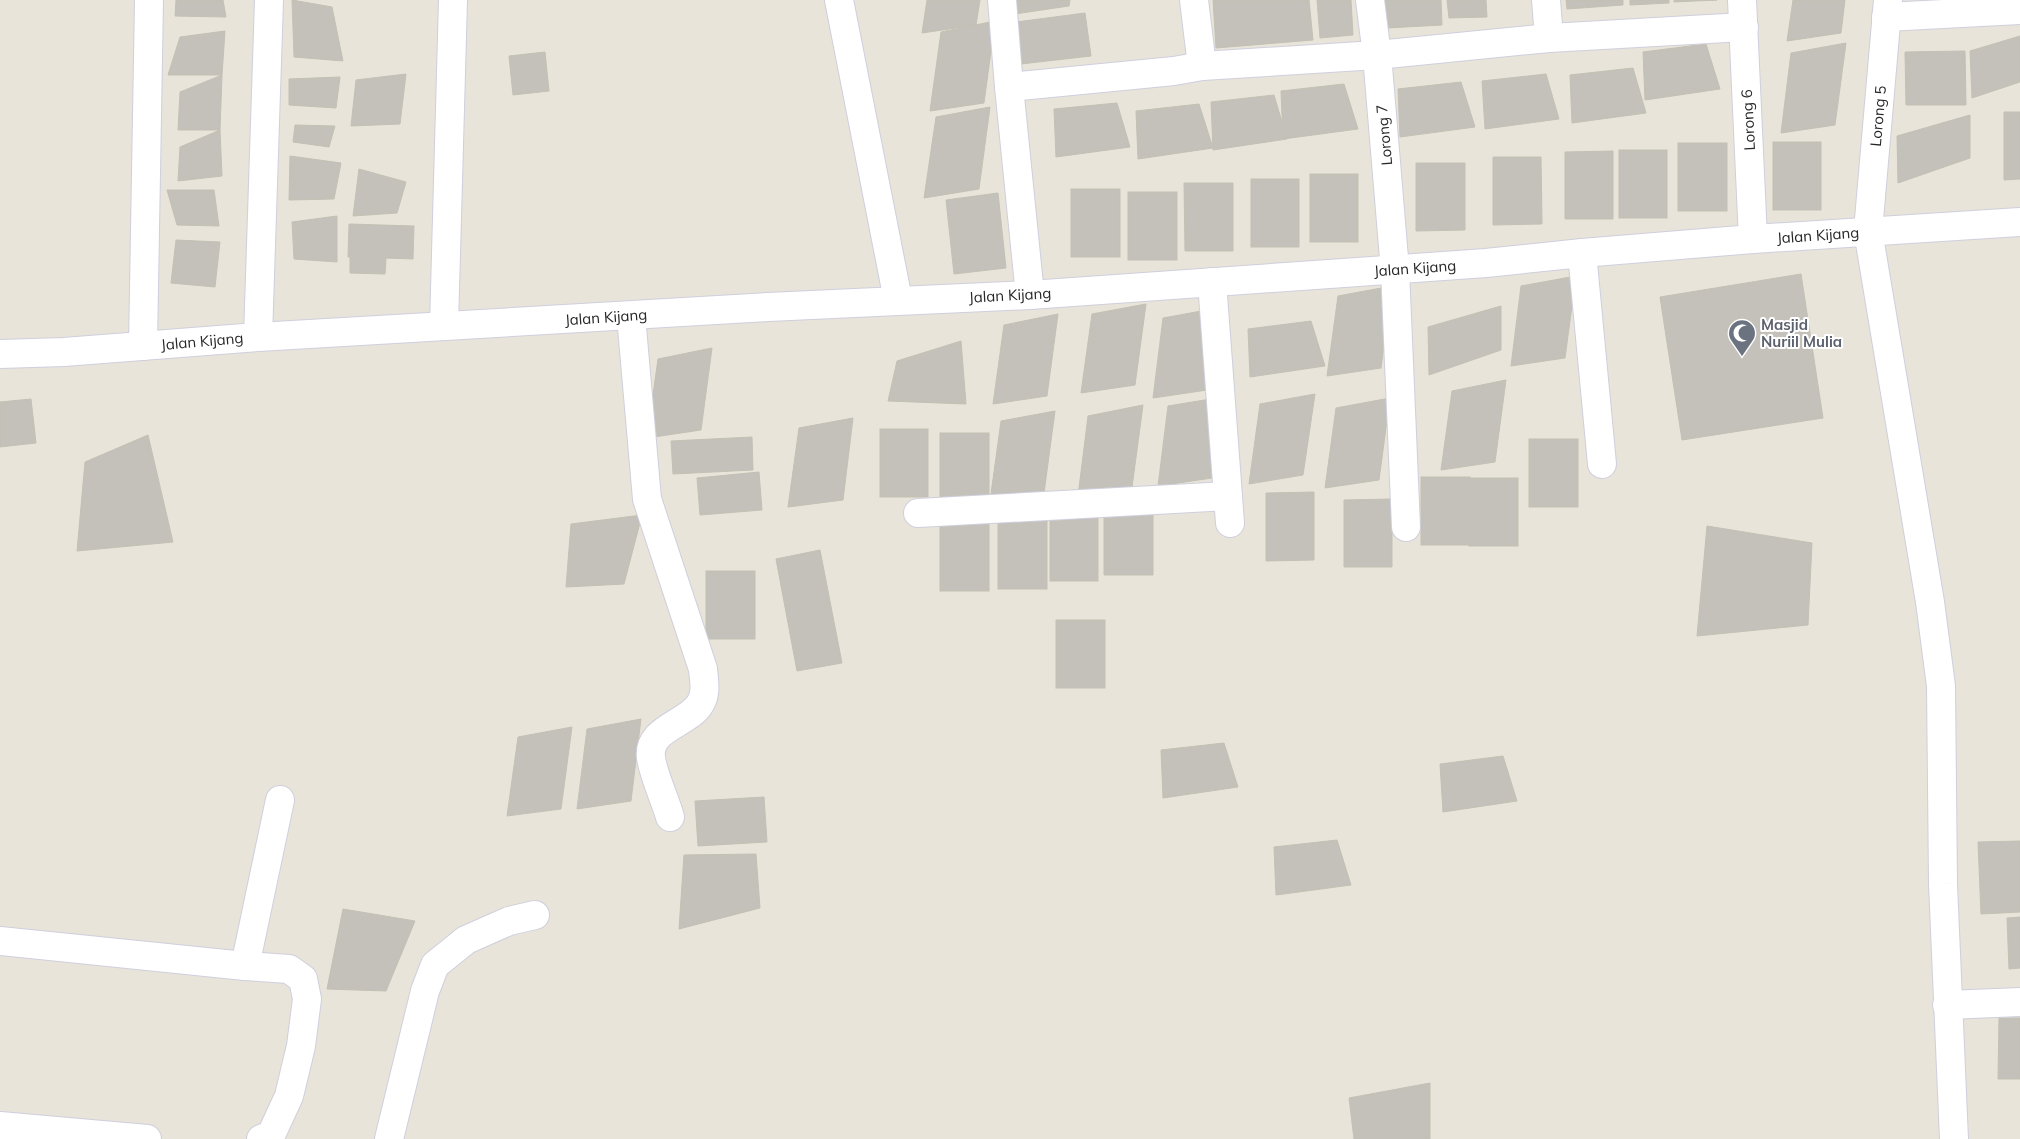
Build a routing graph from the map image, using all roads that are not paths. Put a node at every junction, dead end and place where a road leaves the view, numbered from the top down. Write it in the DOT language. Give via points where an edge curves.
graph roads {
  1 [pos="149,0"];
  2 [pos="270,0"];
  3 [pos="453,0"];
  4 [pos="839,0"];
  5 [pos="1002,0"];
  6 [pos="1194,0"];
  7 [pos="1370,0"];
  8 [pos="1546,0"];
  9 [pos="1742,0"];
  10 [pos="1887,9"];
  11 [pos="2020,10"];
  12 [pos="1744,28"];
  13 [pos="1549,38"];
  14 [pos="1377,55"];
  15 [pos="1202,66"];
  16 [pos="1009,87"];
  17 [pos="2020,222"];
  18 [pos="1868,231"];
  19 [pos="1754,239"];
  20 [pos="1582,253"];
  21 [pos="1395,270"];
  22 [pos="1212,282"];
  23 [pos="1030,295"];
  24 [pos="898,300"];
  25 [pos="631,316"];
  26 [pos="444,326"];
  27 [pos="258,337"];
  28 [pos="143,346"];
  29 [pos="0,354"];
  30 [pos="1602,464"];
  31 [pos="1228,496"];
  32 [pos="918,513"];
  33 [pos="1230,523"];
  34 [pos="1406,527"];
  35 [pos="280,800"];
  36 [pos="670,817"];
  37 [pos="535,915"];
  38 [pos="0,941"];
  39 [pos="245,966"];
  40 [pos="2020,1002"];
  41 [pos="1947,1005"];
  42 [pos="0,1126"];
  43 [pos="147,1139"];
  44 [pos="261,1139"];
  45 [pos="389,1139"];
  46 [pos="1954,1139"];
  1 -- 28 [label="street"];
  2 -- 27 [label="street"];
  3 -- 26 [label="street"];
  4 -- 24 [label="street"];
  5 -- 16 [label="street"];
  6 -- 15 [label="street"];
  7 -- 14 [label="street, Lorong 7"];
  8 -- 13 [label="street"];
  9 -- 12 [label="street, Lorong 6"];
  10 -- 11 [label="street"];
  10 -- 18 [label="street, Lorong 5"];
  12 -- 13 [label="street"];
  12 -- 19 [label="street, Lorong 6"];
  13 -- 14 [label="street"];
  14 -- 15 [label="street"];
  14 -- 21 [label="street, Lorong 7"];
  15 -- 16 [label="street"];
  16 -- 23 [label="street"];
  17 -- 18 [label="street, Jalan Kijang"];
  18 -- 19 [label="street, Jalan Kijang"];
  18 -- 41 [label="street, Lorong 5" via="1941,686"];
  19 -- 20 [label="street, Jalan Kijang"];
  20 -- 21 [label="street, Jalan Kijang"];
  20 -- 30 [label="street"];
  21 -- 22 [label="street, Jalan Kijang"];
  21 -- 34 [label="street, Lorong 7"];
  22 -- 23 [label="street, Jalan Kijang"];
  22 -- 31 [label="street"];
  23 -- 24 [label="street, Jalan Kijang"];
  24 -- 25 [label="street, Jalan Kijang"];
  25 -- 26 [label="street, Jalan Kijang"];
  25 -- 36 [label="street" via="647,500 703,669 705,688 700,704 687,717 660,734 652,746 651,757"];
  26 -- 27 [label="street, Jalan Kijang"];
  27 -- 28 [label="street, Jalan Kijang"];
  28 -- 29 [label="street, Jalan Kijang"];
  31 -- 32 [label="street"];
  31 -- 33 [label="street"];
  35 -- 39 [label="street"];
  37 -- 45 [label="street" via="509,921 466,940 435,966 425,990"];
  38 -- 39 [label="street"];
  39 -- 44 [label="street" via="288,969 303,979 307,999 301,1046 289,1096 271,1135"];
  40 -- 41 [label="street"];
  41 -- 46 [label="street, Lorong 5"];
  42 -- 43 [label="street"];
}
